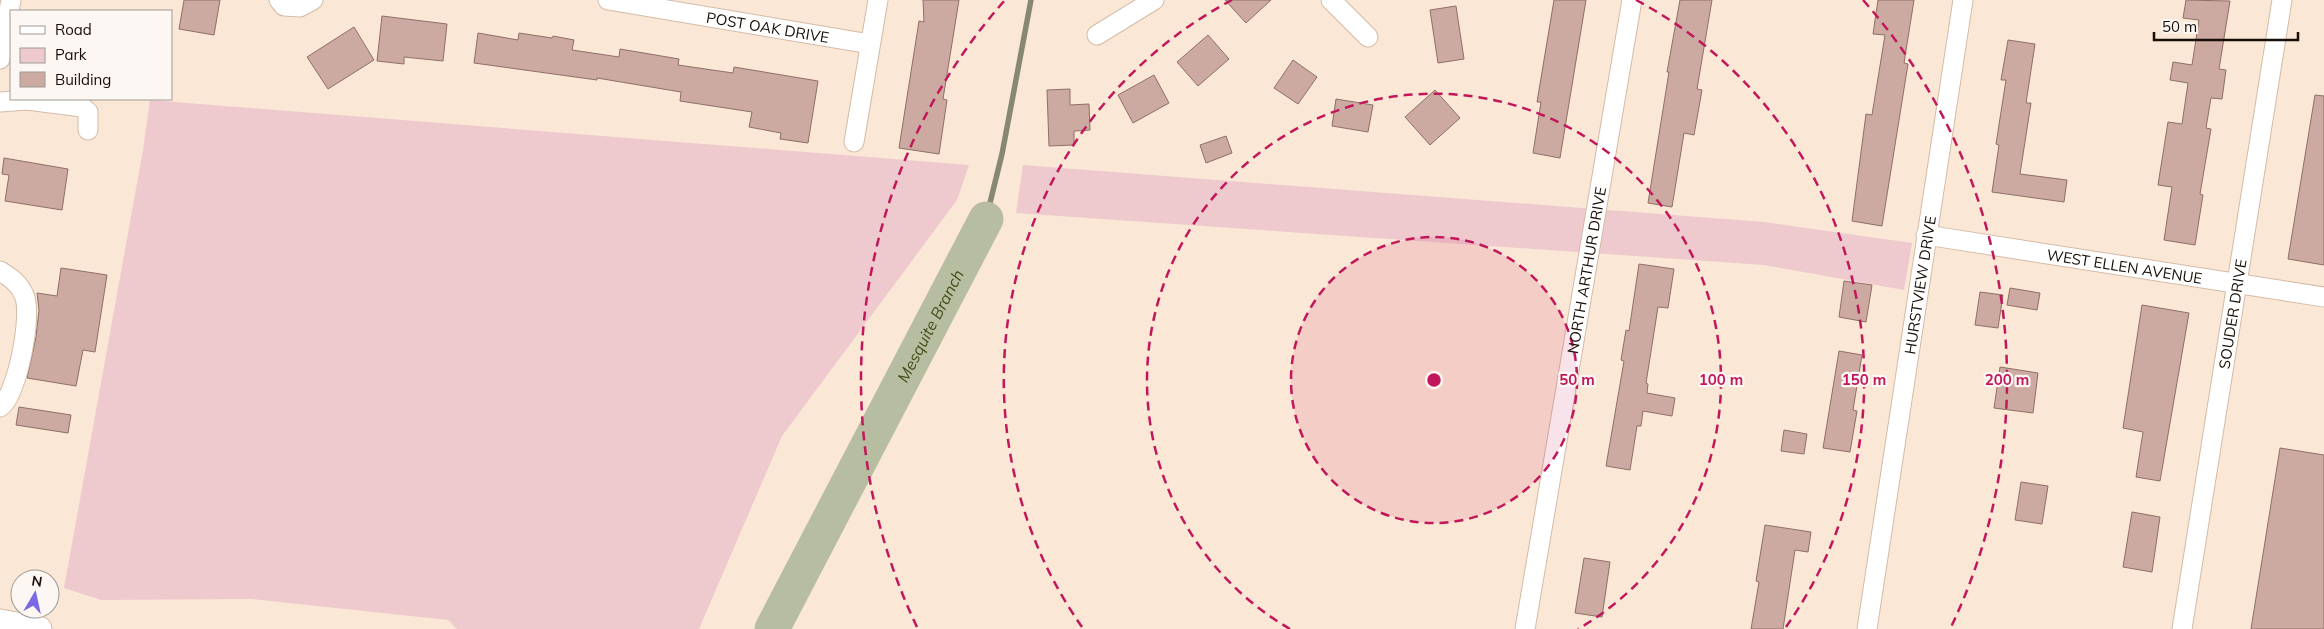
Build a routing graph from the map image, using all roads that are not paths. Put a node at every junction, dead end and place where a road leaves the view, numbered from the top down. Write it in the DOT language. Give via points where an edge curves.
graph roads {
  1 [pos="11,0"];
  2 [pos="279,0"];
  3 [pos="313,0"];
  4 [pos="608,0"];
  5 [pos="878,0"];
  6 [pos="1154,0"];
  7 [pos="1331,0"];
  8 [pos="1632,0"];
  9 [pos="1963,0"];
  10 [pos="2282,0"];
  11 [pos="1097,35"];
  12 [pos="1368,37"];
  13 [pos="870,44"];
  14 [pos="0,59"];
  15 [pos="0,102"];
  16 [pos="88,130"];
  17 [pos="854,142"];
  18 [pos="1926,235"];
  19 [pos="0,271"];
  20 [pos="2238,284"];
  21 [pos="2324,297"];
  22 [pos="0,407"];
  23 [pos="0,622"];
  24 [pos="39,629"];
  25 [pos="1525,629"];
  26 [pos="1867,629"];
  27 [pos="2182,629"];
  1 -- 14 [label="street"];
  2 -- 3 [label="street" via="284,6 300,7"];
  4 -- 13 [label="street, POST OAK DRIVE"];
  5 -- 13 [label="street"];
  6 -- 11 [label="street"];
  7 -- 12 [label="street"];
  8 -- 25 [label="street, NORTH ARTHUR DRIVE"];
  9 -- 18 [label="street, HURSTVIEW DRIVE"];
  10 -- 20 [label="street, SOUDER DRIVE"];
  13 -- 17 [label="street"];
  15 -- 16 [label="street" via="27,100 82,107 88,112"];
  18 -- 20 [label="street, WEST ELLEN AVENUE"];
  18 -- 26 [label="street, HURSTVIEW DRIVE"];
  19 -- 22 [label="street" via="16,281 25,297 26,333 16,379 6,404"];
  20 -- 21 [label="street, WEST ELLEN AVENUE"];
  20 -- 27 [label="street, SOUDER DRIVE"];
  23 -- 24 [label="main road"];
}
